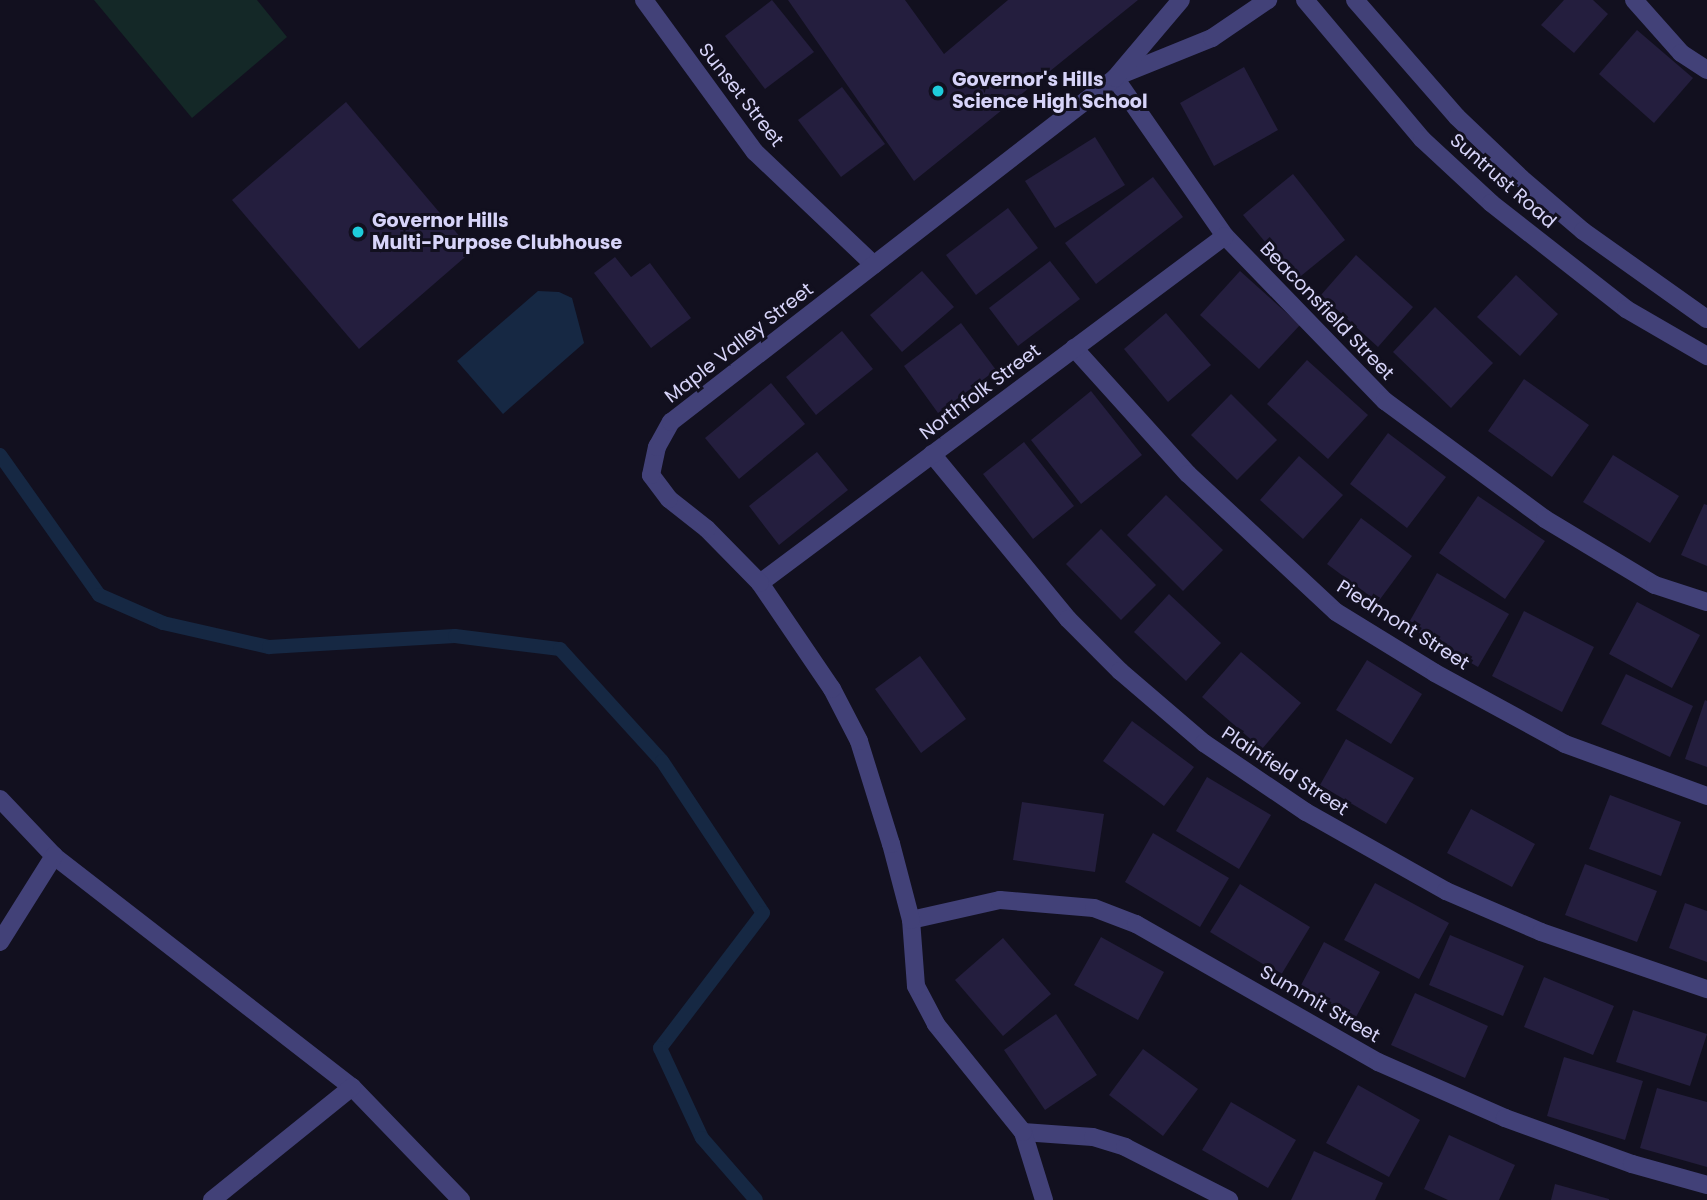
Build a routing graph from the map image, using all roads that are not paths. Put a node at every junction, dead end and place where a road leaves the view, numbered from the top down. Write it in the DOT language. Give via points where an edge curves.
graph roads {
  1 [pos="644,0"];
  2 [pos="1181,0"];
  3 [pos="1268,0"];
  4 [pos="1304,0"];
  5 [pos="1355,0"];
  6 [pos="1634,0"];
  7 [pos="1707,70"];
  8 [pos="1115,78"];
  9 [pos="1225,236"];
  10 [pos="874,265"];
  11 [pos="1707,319"];
  12 [pos="1074,348"];
  13 [pos="1707,356"];
  14 [pos="932,454"];
  15 [pos="760,583"];
  16 [pos="1707,602"];
  17 [pos="1707,796"];
  18 [pos="0,799"];
  19 [pos="54,856"];
  20 [pos="911,920"];
  21 [pos="0,942"];
  22 [pos="1707,989"];
  23 [pos="352,1087"];
  24 [pos="1023,1132"];
  25 [pos="1707,1185"];
  26 [pos="212,1200"];
  27 [pos="461,1200"];
  28 [pos="1044,1200"];
  29 [pos="1229,1200"];
  1 -- 10 [label="street, Sunset Street" via="755,152"];
  2 -- 8 [label="street"];
  3 -- 8 [label="street" via="1212,38"];
  4 -- 13 [label="street, Suntrust Road" via="1422,139 1491,203 1626,309"];
  5 -- 11 [label="street, Suntrust Road" via="1457,117 1521,178 1594,239"];
  6 -- 7 [label="street" via="1681,53"];
  8 -- 9 [label="street, Beaconsfield Street"];
  8 -- 10 [label="street, Maple Valley Street"];
  9 -- 12 [label="street, Northfolk Street"];
  9 -- 16 [label="street, Beaconsfield Street" via="1385,401 1545,519 1655,585"];
  10 -- 15 [label="street, Maple Valley Street" via="670,422 657,447 651,475 669,499 708,529"];
  12 -- 14 [label="street, Northfolk Street"];
  12 -- 17 [label="street, Piedmont Street" via="1188,474 1336,612 1565,744"];
  14 -- 15 [label="street, Northfolk Street"];
  14 -- 22 [label="street, Plainfield Street" via="1068,619 1204,743 1326,824 1446,891 1541,932"];
  15 -- 20 [label="street, Maple Valley Street" via="832,689 859,741"];
  18 -- 19 [label="street"];
  19 -- 21 [label="street"];
  19 -- 23 [label="street"];
  20 -- 24 [label="street, Maple Valley Street" via="916,986 936,1024"];
  20 -- 25 [label="street, Summit Street" via="1000,900 1094,908 1136,924 1378,1062 1505,1118 1632,1164"];
  23 -- 26 [label="street"];
  23 -- 27 [label="street"];
  24 -- 28 [label="street, Maple Valley Street"];
  24 -- 29 [label="street" via="1093,1137 1125,1147"];
}
